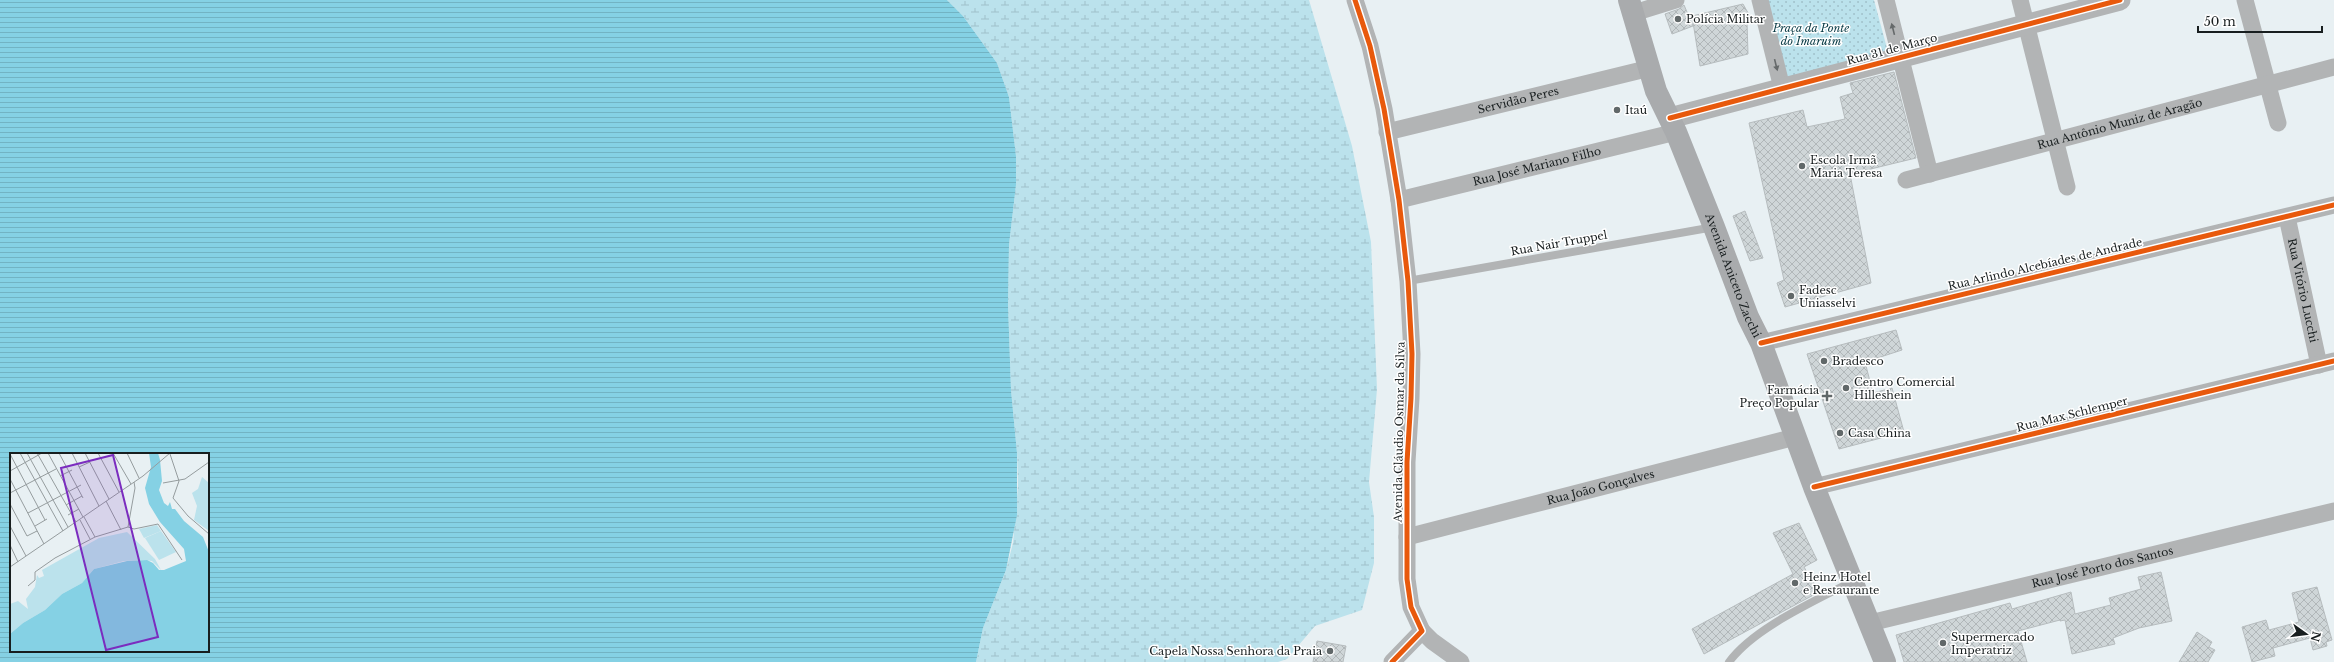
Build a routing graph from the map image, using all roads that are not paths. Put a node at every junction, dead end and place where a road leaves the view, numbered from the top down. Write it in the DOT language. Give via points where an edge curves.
graph roads {
  1 [pos="1355,0"];
  2 [pos="1676,0"];
  3 [pos="1760,0"];
  4 [pos="1886,0"];
  5 [pos="2020,0"];
  6 [pos="2120,0"];
  7 [pos="2245,0"];
  8 [pos="1632,7"];
  9 [pos="2027,24"];
  10 [pos="1901,57"];
  11 [pos="2334,67"];
  12 [pos="1650,68"];
  13 [pos="2268,85"];
  14 [pos="1782,88"];
  15 [pos="2278,123"];
  16 [pos="1673,125"];
  17 [pos="1387,132"];
  18 [pos="2056,141"];
  19 [pos="1930,174"];
  20 [pos="1906,180"];
  21 [pos="2067,187"];
  22 [pos="1399,200"];
  23 [pos="2334,205"];
  24 [pos="2287,217"];
  25 [pos="1714,227"];
  26 [pos="1408,281"];
  27 [pos="1761,343"];
  28 [pos="2326,363"];
  29 [pos="1795,437"];
  30 [pos="1814,487"];
  31 [pos="2334,511"];
  32 [pos="1407,537"];
  33 [pos="1852,582"];
  34 [pos="1870,623"];
  35 [pos="1422,631"];
  36 [pos="1392,662"];
  37 [pos="1461,662"];
  38 [pos="1729,662"];
  39 [pos="1884,662"];
  1 -- 17 [label="street, Avenida Cláudio Osmar da Silva" via="1370,46"];
  2 -- 8 [label="street"];
  3 -- 14 [label="street, one-way"];
  10 -- 4 [label="street, one-way"];
  5 -- 9 [label="street"];
  6 -- 9 [label="street, Rua 31 de Março"];
  7 -- 13 [label="street"];
  8 -- 12 [label="main road, Avenida Aniceto Zacchi"];
  9 -- 10 [label="street, Rua 31 de Março"];
  9 -- 18 [label="street"];
  10 -- 14 [label="street, Rua 31 de Março"];
  10 -- 19 [label="street"];
  11 -- 13 [label="street, Rua Antônio Muniz de Aragão"];
  12 -- 16 [label="main road, Avenida Aniceto Zacchi" via="1656,90"];
  12 -- 17 [label="street, Servidão Peres"];
  13 -- 15 [label="street"];
  13 -- 18 [label="street, Rua Antônio Muniz de Aragão"];
  14 -- 16 [label="street, Rua 31 de Março"];
  16 -- 22 [label="street, Rua José Mariano Filho"];
  16 -- 25 [label="main road, Avenida Aniceto Zacchi"];
  17 -- 22 [label="street, Avenida Cláudio Osmar da Silva"];
  18 -- 19 [label="street, Rua Antônio Muniz de Aragão"];
  18 -- 21 [label="street"];
  19 -- 20 [label="street, Rua Antônio Muniz de Aragão"];
  22 -- 26 [label="street, Avenida Cláudio Osmar da Silva"];
  23 -- 24 [label="street, Rua Arlindo Alcebíades de Andrade"];
  24 -- 27 [label="street, Rua Arlindo Alcebíades de Andrade"];
  24 -- 28 [label="street, Rua Vitório Lucchi"];
  25 -- 26 [label="lane, Rua Nair Truppel"];
  25 -- 27 [label="main road, Avenida Aniceto Zacchi" via="1748,317"];
  26 -- 32 [label="street, Avenida Cláudio Osmar da Silva" via="1412,362 1407,462"];
  27 -- 29 [label="main road, Avenida Aniceto Zacchi"];
  28 -- 30 [label="street, Rua Max Schlemper"];
  29 -- 30 [label="main road, Avenida Aniceto Zacchi"];
  29 -- 32 [label="street, Rua João Gonçalves"];
  30 -- 33 [label="main road, Avenida Aniceto Zacchi"];
  31 -- 34 [label="street, Rua José Porto dos Santos"];
  32 -- 35 [label="street, Avenida Cláudio Osmar da Silva" via="1408,593 1411,607"];
  33 -- 34 [label="main road, Avenida Aniceto Zacchi"];
  33 -- 38 [label="lane" via="1791,613 1738,649"];
  34 -- 39 [label="main road, Avenida Aniceto Zacchi"];
  35 -- 36 [label="street"];
  35 -- 37 [label="street"];
}
